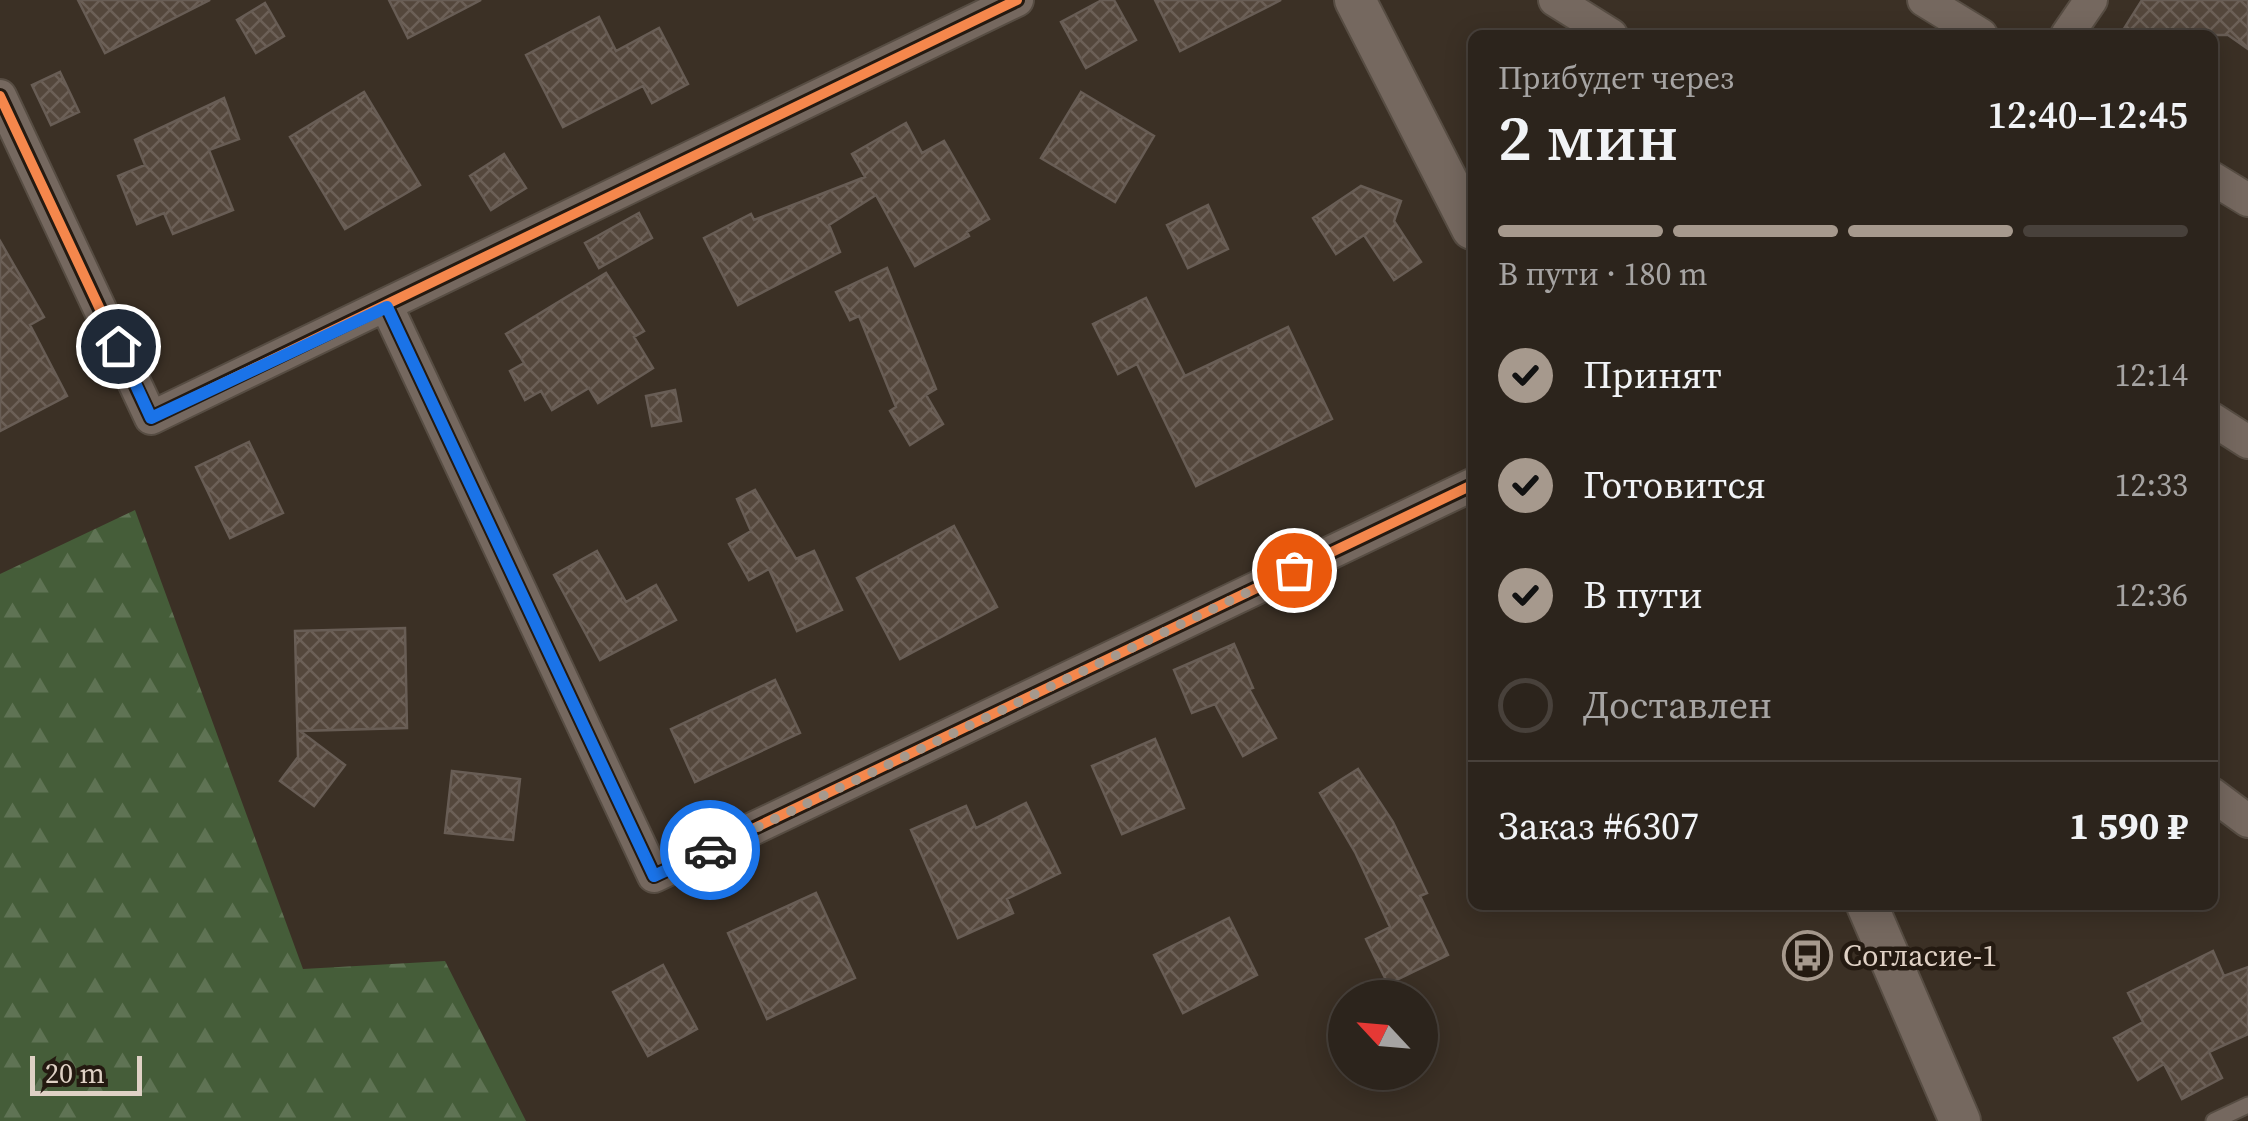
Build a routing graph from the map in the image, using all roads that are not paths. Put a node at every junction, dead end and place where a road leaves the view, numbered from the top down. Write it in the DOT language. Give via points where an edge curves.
graph roads {
  1 [pos="1017,0"];
  2 [pos="1355,0"];
  3 [pos="1555,0"];
  4 [pos="1924,0"];
  5 [pos="2091,0"];
  6 [pos="1604,30"];
  7 [pos="1973,30"];
  8 [pos="2070,30"];
  9 [pos="0,96"];
  10 [pos="2218,182"];
  11 [pos="2248,200"];
  12 [pos="1468,221"];
  13 [pos="387,307"];
  14 [pos="2218,424"];
  15 [pos="2248,442"];
  16 [pos="1468,487"];
  17 [pos="2218,798"];
  18 [pos="2248,821"];
  19 [pos="1869,910"];
  20 [pos="2248,1105"];
  21 [pos="1960,1121"];
  22 [pos="2214,1121"];
  1 -- 13 [label="street"];
  2 -- 12 [label="street"];
  3 -- 6 [label="street"];
  4 -- 7 [label="street"];
  5 -- 8 [label="street"];
  9 -- 13 [label="street" via="151,418"];
  10 -- 11 [label="street"];
  13 -- 16 [label="street" via="654,876"];
  14 -- 15 [label="street"];
  17 -- 18 [label="street"];
  19 -- 21 [label="street"];
  20 -- 22 [label="lane"];
}
